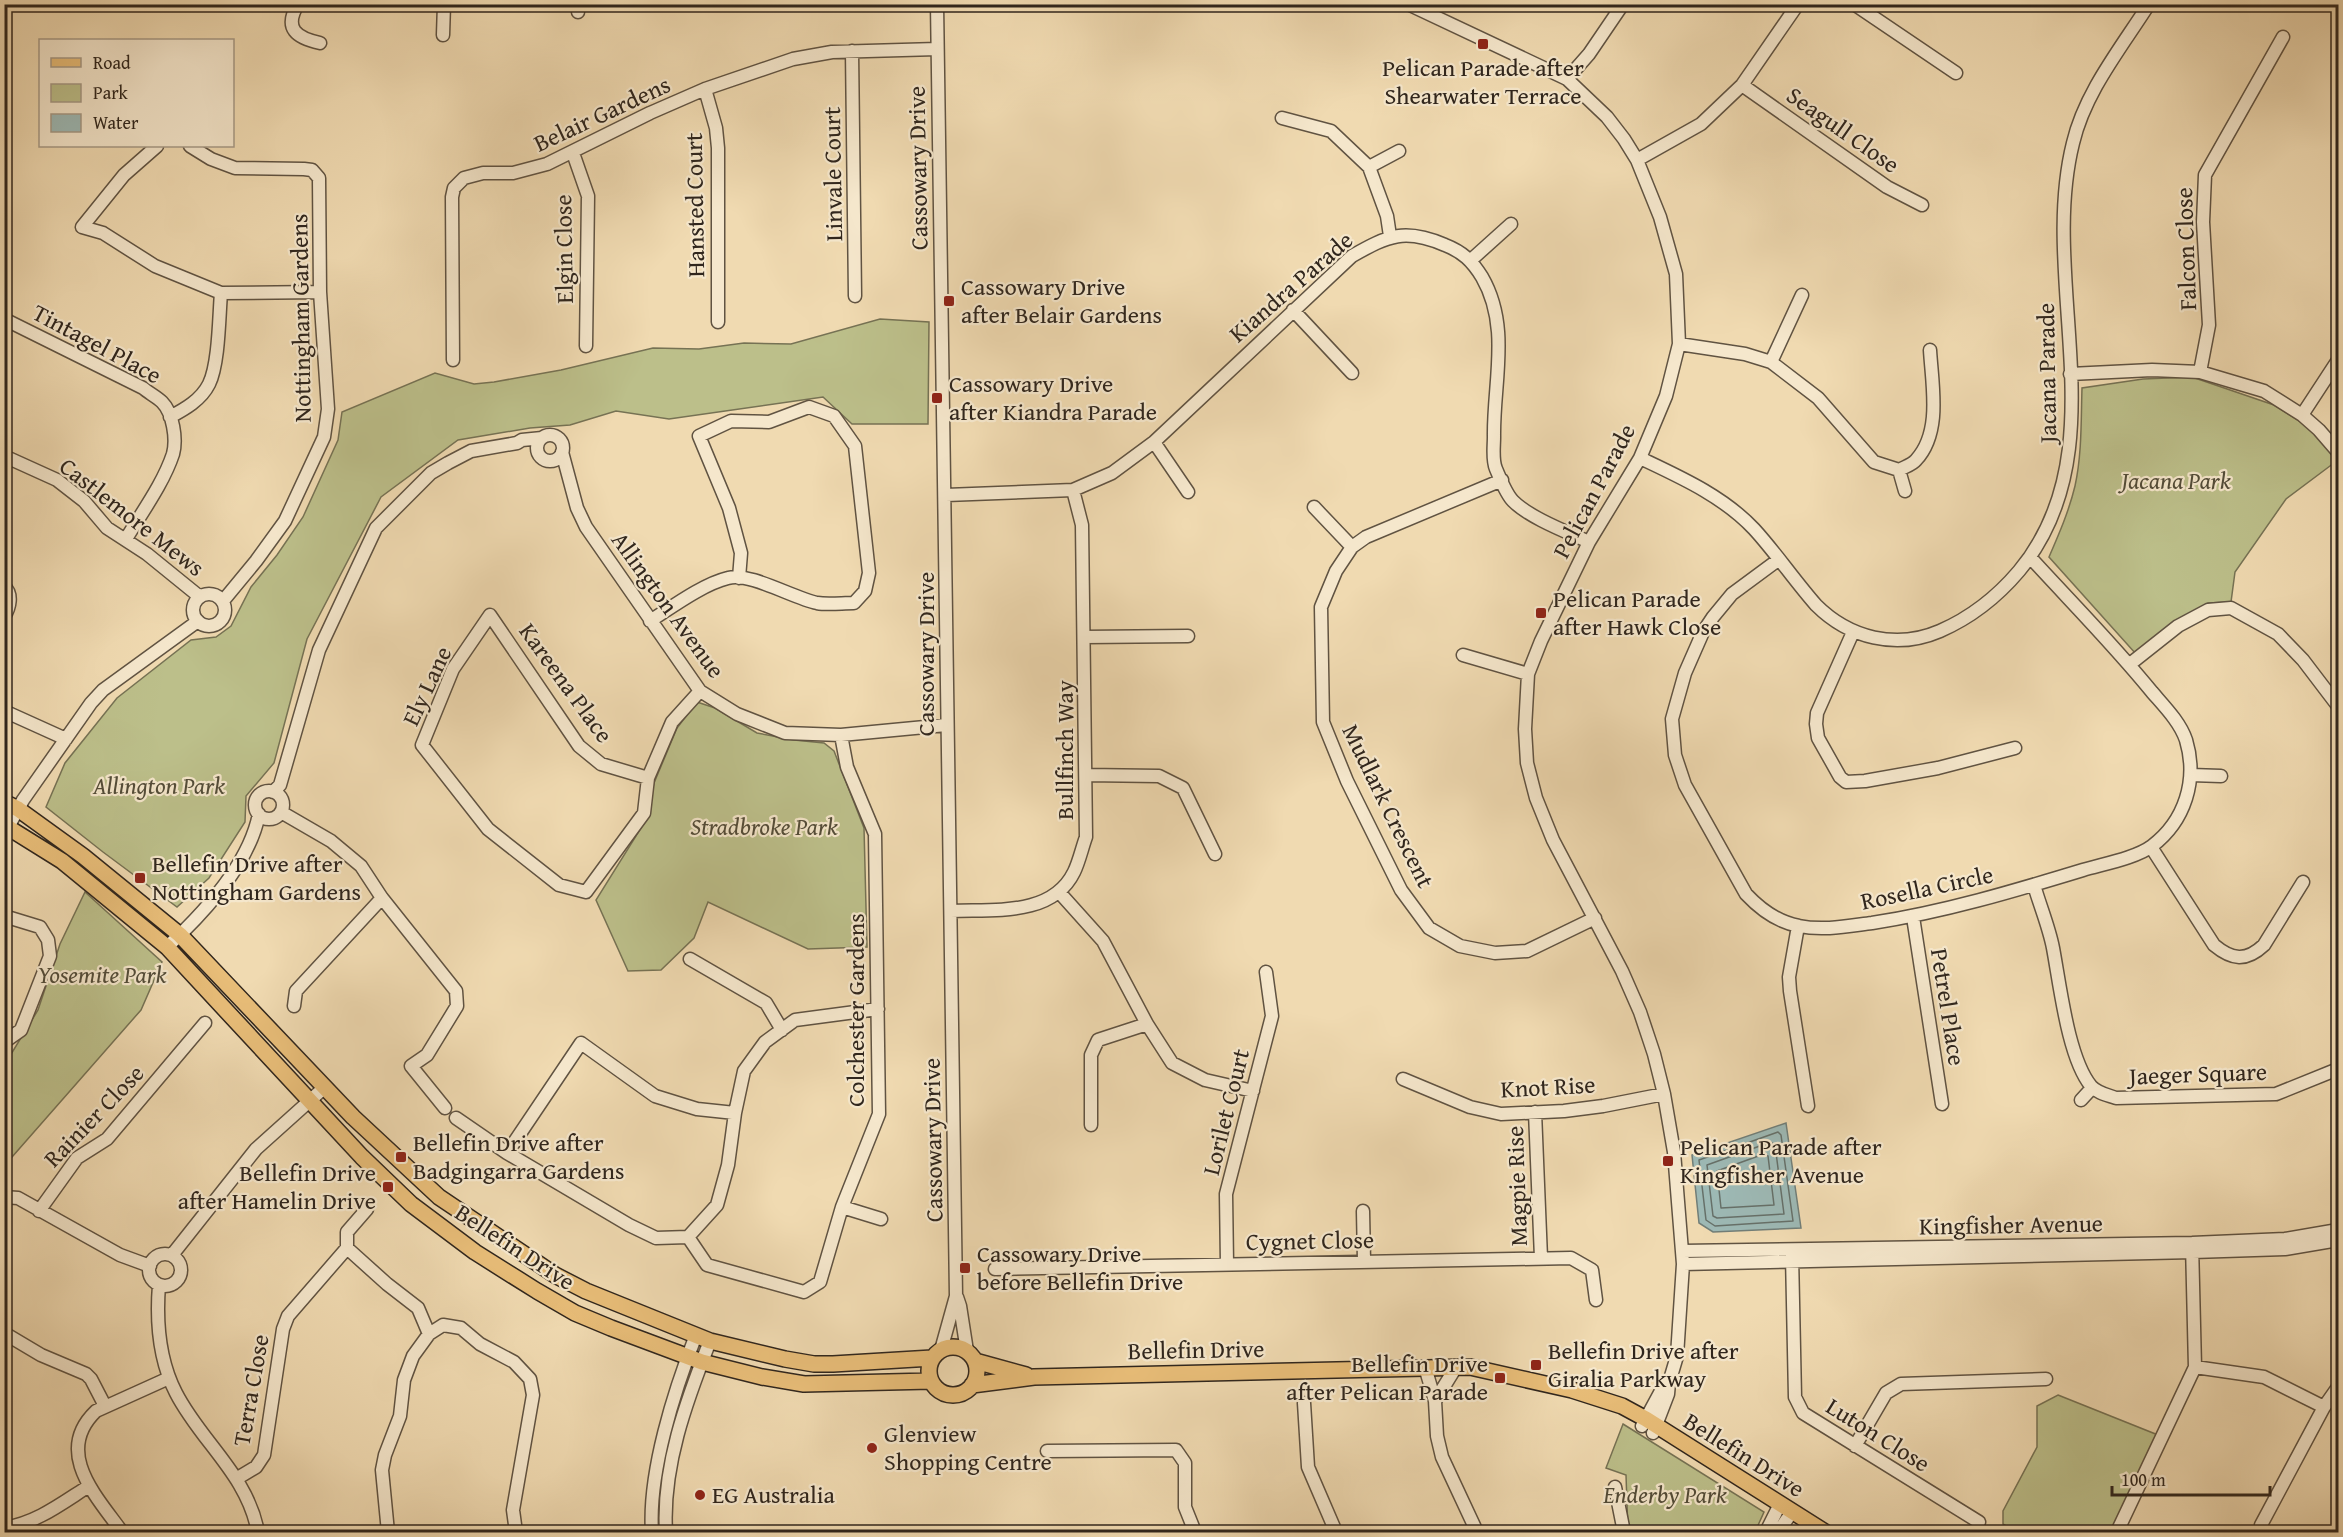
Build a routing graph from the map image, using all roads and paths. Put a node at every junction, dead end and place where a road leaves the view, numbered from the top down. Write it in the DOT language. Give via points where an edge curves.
graph roads {
  1 [pos="298,4"];
  2 [pos="444,4"];
  3 [pos="1408,4"];
  4 [pos="1623,4"];
  5 [pos="1797,4"];
  6 [pos="1854,4"];
  7 [pos="2149,4"];
  8 [pos="938,7"];
  9 [pos="443,35"];
  10 [pos="2283,37"];
  11 [pos="320,43"];
  12 [pos="937,49"];
  13 [pos="852,51"];
  14 [pos="1956,73"];
  15 [pos="1568,79"];
  16 [pos="1742,85"];
  17 [pos="705,89"];
  18 [pos="1282,118"];
  19 [pos="156,147"];
  20 [pos="192,147"];
  21 [pos="1399,151"];
  22 [pos="573,153"];
  23 [pos="1637,160"];
  24 [pos="1369,167"];
  25 [pos="1922,205"];
  26 [pos="1511,224"];
  27 [pos="1390,236"];
  28 [pos="1471,260"];
  29 [pos="221,292"];
  30 [pos="320,292"];
  31 [pos="1802,295"];
  32 [pos="855,296"];
  33 [pos="1293,310"];
  34 [pos="4,319"];
  35 [pos="718,322"];
  36 [pos="1679,344"];
  37 [pos="586,346"];
  38 [pos="1930,350"];
  39 [pos="453,360"];
  40 [pos="2338,360"];
  41 [pos="1771,362"];
  42 [pos="2200,372"];
  43 [pos="1352,373"];
  44 [pos="2070,374"];
  45 [pos="2302,415"];
  46 [pos="170,417"];
  47 [pos="542,438"];
  48 [pos="1154,442"];
  49 [pos="517,443"];
  50 [pos="538,452"];
  51 [pos="2338,452"];
  52 [pos="4,456"];
  53 [pos="558,456"];
  54 [pos="1640,458"];
  55 [pos="1899,470"];
  56 [pos="1502,480"];
  57 [pos="1073,490"];
  58 [pos="1905,490"];
  59 [pos="1188,492"];
  60 [pos="946,495"];
  61 [pos="1314,507"];
  62 [pos="126,540"];
  63 [pos="1589,542"];
  64 [pos="1352,547"];
  65 [pos="2030,557"];
  66 [pos="1778,560"];
  67 [pos="739,578"];
  68 [pos="4,586"];
  69 [pos="200,597"];
  70 [pos="223,601"];
  71 [pos="490,615"];
  72 [pos="4,617"];
  73 [pos="198,621"];
  74 [pos="650,621"];
  75 [pos="1853,632"];
  76 [pos="1188,636"];
  77 [pos="1085,637"];
  78 [pos="1463,655"];
  79 [pos="2130,664"];
  80 [pos="1528,674"];
  81 [pos="700,691"];
  82 [pos="2338,706"];
  83 [pos="4,711"];
  84 [pos="946,725"];
  85 [pos="841,735"];
  86 [pos="66,739"];
  87 [pos="2015,748"];
  88 [pos="1086,775"];
  89 [pos="2191,775"];
  90 [pos="2221,776"];
  91 [pos="648,778"];
  92 [pos="273,792"];
  93 [pos="11,806"];
  94 [pos="281,812"];
  95 [pos="259,814"];
  96 [pos="6,826"];
  97 [pos="2151,847"];
  98 [pos="1215,854"];
  99 [pos="2303,882"];
  100 [pos="2034,885"];
  101 [pos="1059,892"];
  102 [pos="382,898"];
  103 [pos="951,911"];
  104 [pos="4,916"];
  105 [pos="1913,917"];
  106 [pos="1595,918"];
  107 [pos="1798,926"];
  108 [pos="180,935"];
  109 [pos="167,947"];
  110 [pos="690,959"];
  111 [pos="1266,972"];
  112 [pos="294,1006"];
  113 [pos="878,1009"];
  114 [pos="205,1023"];
  115 [pos="1147,1024"];
  116 [pos="782,1030"];
  117 [pos="4,1042"];
  118 [pos="2338,1069"];
  119 [pos="1403,1079"];
  120 [pos="326,1087"];
  121 [pos="2092,1088"];
  122 [pos="1253,1091"];
  123 [pos="1664,1094"];
  124 [pos="2082,1100"];
  125 [pos="310,1101"];
  126 [pos="1942,1104"];
  127 [pos="1808,1106"];
  128 [pos="445,1108"];
  129 [pos="1535,1112"];
  130 [pos="735,1113"];
  131 [pos="456,1118"];
  132 [pos="1091,1125"];
  133 [pos="507,1153"];
  134 [pos="4,1197"];
  135 [pos="842,1207"];
  136 [pos="367,1209"];
  137 [pos="39,1211"];
  138 [pos="1363,1211"];
  139 [pos="881,1219"];
  140 [pos="2338,1230"];
  141 [pos="688,1237"];
  142 [pos="2338,1240"];
  143 [pos="2193,1247"];
  144 [pos="347,1248"];
  145 [pos="172,1256"];
  146 [pos="1792,1256"];
  147 [pos="1683,1257"];
  148 [pos="1541,1258"];
  149 [pos="1364,1261"];
  150 [pos="1227,1264"];
  151 [pos="150,1266"];
  152 [pos="995,1269"];
  153 [pos="159,1285"];
  154 [pos="956,1296"];
  155 [pos="1596,1300"];
  156 [pos="4,1333"];
  157 [pos="429,1334"];
  158 [pos="703,1338"];
  159 [pos="936,1354"];
  160 [pos="971,1356"];
  161 [pos="695,1359"];
  162 [pos="1425,1367"];
  163 [pos="1456,1367"];
  164 [pos="2195,1367"];
  165 [pos="1034,1377"];
  166 [pos="169,1378"];
  167 [pos="2046,1379"];
  168 [pos="931,1381"];
  169 [pos="972,1385"];
  170 [pos="2338,1387"];
  171 [pos="1435,1401"];
  172 [pos="1304,1403"];
  173 [pos="105,1406"];
  174 [pos="2324,1407"];
  175 [pos="1650,1426"];
  176 [pos="1856,1446"];
  177 [pos="1047,1451"];
  178 [pos="236,1479"];
  179 [pos="89,1486"];
  180 [pos="1615,1487"];
  181 [pos="1782,1516"];
  182 [pos="1978,1522"];
  183 [pos="2261,1525"];
  184 [pos="4,1528"];
  185 [pos="26,1528"];
  186 [pos="122,1533"];
  187 [pos="258,1533"];
  188 [pos="388,1533"];
  189 [pos="516,1533"];
  190 [pos="652,1533"];
  191 [pos="666,1533"];
  192 [pos="1195,1533"];
  193 [pos="1336,1533"];
  194 [pos="1477,1533"];
  195 [pos="1624,1533"];
  196 [pos="1766,1533"];
  197 [pos="1806,1533"];
  198 [pos="1825,1533"];
  199 [pos="2117,1533"];
  1 -- 11 [label="street" via="292,14 296,34"];
  2 -- 9 [label="street"];
  3 -- 15 [label="street, Pelican Parade"];
  4 -- 15 [label="street"];
  5 -- 16 [label="street"];
  6 -- 14 [label="street"];
  7 -- 44 [label="street, Jacana Parade" via="2088,99 2073,143 2064,224"];
  8 -- 12 [label="street, Cassowary Drive"];
  10 -- 42 [label="street, Falcon Close" via="2205,175 2203,222 2209,325"];
  12 -- 13 [label="street, Belair Gardens"];
  12 -- 60 [label="street, Cassowary Drive"];
  13 -- 17 [label="street, Belair Gardens" via="793,59"];
  13 -- 32 [label="street, Linvale Court"];
  15 -- 23 [label="street, Pelican Parade" via="1607,117"];
  16 -- 23 [label="street" via="1701,124"];
  16 -- 25 [label="street, Seagull Close" via="1887,187"];
  17 -- 22 [label="street, Belair Gardens"];
  17 -- 35 [label="street, Hansted Court" via="718,148"];
  18 -- 24 [label="street" via="1331,131"];
  19 -- 29 [label="street" via="124,175 82,227 103,233 155,267"];
  20 -- 30 [label="street, Nottingham Gardens" via="235,168 312,170 319,178"];
  21 -- 24 [label="street"];
  22 -- 37 [label="street, Elgin Close" via="588,196"];
  22 -- 39 [label="street, Belair Gardens" via="532,169 472,175 454,188"];
  23 -- 36 [label="street, Pelican Parade" via="1660,217 1676,274"];
  24 -- 27 [label="street"];
  26 -- 28 [label="street"];
  27 -- 28 [label="street, Kiandra Parade" via="1423,235"];
  27 -- 33 [label="street, Kiandra Parade" via="1352,256"];
  28 -- 56 [label="street, Kiandra Parade" via="1491,292 1499,330 1494,442 1495,466"];
  29 -- 30 [label="street"];
  29 -- 46 [label="street" via="214,364 208,384 194,403"];
  30 -- 70 [label="street, Nottingham Gardens" via="328,409 324,437 285,521"];
  31 -- 41 [label="street"];
  33 -- 43 [label="street"];
  33 -- 48 [label="street, Kiandra Parade"];
  34 -- 46 [label="street, Tintagel Place" via="143,388 163,403"];
  36 -- 41 [label="street"];
  36 -- 54 [label="street, Pelican Parade" via="1666,396"];
  38 -- 55 [label="street" via="1934,411 1929,441 1915,462"];
  40 -- 45 [label="street"];
  41 -- 55 [label="street" via="1818,398 1874,462"];
  42 -- 44 [label="street"];
  42 -- 45 [label="street" via="2264,391"];
  44 -- 65 [label="street, Jacana Parade" via="2070,448 2062,487"];
  45 -- 51 [label="street"];
  46 -- 62 [label="street, Tintagel Place" via="175,437 173,453"];
  47 -- 49 [label="street"];
  47 -- 50 [label="street"];
  47 -- 53 [label="street" via="557,437 562,444"];
  48 -- 57 [label="street, Kiandra Parade" via="1112,473"];
  48 -- 59 [label="street"];
  49 -- 50 [label="street"];
  49 -- 92 [label="street" via="471,452 431,473 376,528 319,650 280,785"];
  50 -- 53 [label="street" via="546,460"];
  52 -- 62 [label="street, Castlemore Mews" via="57,480 84,501 107,528"];
  53 -- 74 [label="street, Allington Avenue" via="586,527"];
  54 -- 63 [label="street, Pelican Parade"];
  54 -- 66 [label="street, Jacana Parade" via="1713,496 1754,529"];
  55 -- 58 [label="street"];
  56 -- 63 [label="street, Kiandra Parade" via="1512,501 1543,521"];
  56 -- 64 [label="street, Mudlark Crescent" via="1366,537"];
  57 -- 60 [label="street, Kiandra Parade"];
  57 -- 77 [label="street, Bullfinch Way" via="1082,525"];
  60 -- 84 [label="street, Cassowary Drive"];
  61 -- 64 [label="street"];
  62 -- 69 [label="street, Castlemore Mews"];
  63 -- 80 [label="street, Pelican Parade"];
  64 -- 106 [label="street, Mudlark Crescent" via="1336,571 1321,607 1323,722 1347,781 1401,890 1429,928 1460,946 1495,953 1527,951"];
  65 -- 75 [label="street, Jacana Parade" via="1986,605 1934,633 1892,640"];
  65 -- 79 [label="street, Rosella Circle"];
  66 -- 75 [label="street, Jacana Parade" via="1827,616"];
  66 -- 107 [label="street, Rosella Circle" via="1732,594 1703,632 1675,704 1672,737 1685,785 1746,894 1768,915"];
  67 -- 67 [label="street" via="818,603 854,603 865,591 869,573 855,446 834,416 809,407 769,422 731,421 699,436 729,508 741,553"];
  67 -- 74 [label="street" via="729,577 689,596"];
  68 -- 72 [label="street" via="10,598"];
  69 -- 70 [label="street" via="212,594"];
  69 -- 73 [label="street" via="194,608"];
  70 -- 73 [label="street" via="225,614 217,624 209,626"];
  71 -- 91 [label="street, Kareena Place" via="579,746 601,764"];
  71 -- 91 [label="street, Ely Lane" via="453,669 422,745 488,830 559,885 586,892 644,813"];
  73 -- 86 [label="street" via="111,682"];
  74 -- 81 [label="street, Allington Avenue"];
  75 -- 87 [label="street" via="1817,713 1816,724 1818,738 1846,782 1938,768"];
  76 -- 77 [label="street"];
  77 -- 88 [label="street, Bullfinch Way"];
  78 -- 80 [label="street"];
  79 -- 82 [label="street" via="2178,626 2208,609 2231,608 2278,634"];
  79 -- 89 [label="street, Rosella Circle" via="2185,738"];
  80 -- 106 [label="street, Pelican Parade" via="1527,763 1536,798 1553,840"];
  81 -- 85 [label="street, Allington Avenue" via="737,714 785,732"];
  81 -- 91 [label="street" via="672,722"];
  83 -- 86 [label="street"];
  84 -- 85 [label="street, Allington Avenue"];
  84 -- 103 [label="street, Cassowary Drive"];
  85 -- 113 [label="street, Colchester Gardens" via="847,767 875,834"];
  86 -- 93 [label="street"];
  88 -- 98 [label="street" via="1159,776 1184,788"];
  88 -- 101 [label="street, Bullfinch Way" via="1086,837 1074,873"];
  89 -- 90 [label="street"];
  89 -- 97 [label="street, Rosella Circle" via="2181,812"];
  92 -- 94 [label="street" via="283,803"];
  92 -- 95 [label="street" via="263,793 256,800"];
  93 -- 96 [label="street"];
  93 -- 108 [label="main road, Bellefin Drive" via="83,856"];
  94 -- 95 [label="street" via="273,819"];
  94 -- 102 [label="street" via="331,841 361,866"];
  95 -- 108 [label="street" via="256,830 229,879"];
  96 -- 109 [label="main road, Bellefin Drive" via="62,861"];
  97 -- 99 [label="street" via="2214,945 2236,957 2246,957 2264,945"];
  97 -- 100 [label="street, Rosella Circle"];
  100 -- 105 [label="street, Rosella Circle"];
  100 -- 121 [label="street" via="2078,1063"];
  101 -- 103 [label="street, Bullfinch Way" via="1028,908"];
  101 -- 115 [label="street" via="1103,941"];
  102 -- 112 [label="street" via="296,991"];
  102 -- 128 [label="street" via="456,991 457,1006 427,1055 411,1066"];
  103 -- 154 [label="street, Cassowary Drive"];
  104 -- 117 [label="street" via="39,927 48,940 50,956 21,1030"];
  105 -- 107 [label="street, Rosella Circle" via="1830,928"];
  105 -- 126 [label="street, Petrel Place"];
  106 -- 123 [label="street, Pelican Parade" via="1640,1012"];
  107 -- 127 [label="street" via="1789,977"];
  108 -- 109 [label="street"];
  108 -- 120 [label="main road, Bellefin Drive"];
  109 -- 125 [label="main road, Bellefin Drive"];
  110 -- 116 [label="street" via="766,1003"];
  111 -- 122 [label="street, Lorilet Court" via="1272,1016"];
  113 -- 116 [label="street" via="795,1020"];
  113 -- 135 [label="street, Colchester Gardens" via="879,1114"];
  114 -- 137 [label="street, Rainier Close" via="107,1139 77,1158"];
  115 -- 122 [label="street" via="1172,1063 1205,1080"];
  115 -- 132 [label="street" via="1098,1040 1091,1055"];
  116 -- 130 [label="street" via="765,1042 744,1071"];
  118 -- 121 [label="street, Jaeger Square" via="2276,1094 2116,1098"];
  119 -- 129 [label="street, Knot Rise" via="1470,1107 1501,1114"];
  120 -- 125 [label="street"];
  120 -- 158 [label="main road, Bellefin Drive" via="439,1197 555,1275"];
  121 -- 124 [label="street"];
  122 -- 150 [label="street, Lorilet Court" via="1226,1194"];
  123 -- 129 [label="street, Knot Rise" via="1603,1106"];
  123 -- 147 [label="street, Pelican Parade" via="1674,1152"];
  125 -- 145 [label="street" via="256,1149"];
  125 -- 161 [label="main road, Bellefin Drive" via="411,1204 475,1252 576,1313"];
  129 -- 148 [label="street, Magpie Rise"];
  130 -- 133 [label="street" via="697,1110 655,1096 581,1043"];
  130 -- 141 [label="street" via="728,1165 717,1205"];
  131 -- 133 [label="street"];
  133 -- 141 [label="street" via="656,1238"];
  134 -- 137 [label="street" via="18,1198"];
  135 -- 139 [label="street"];
  135 -- 141 [label="street, Colchester Gardens" via="820,1282 804,1292 707,1265"];
  136 -- 144 [label="street, Terra Close" via="347,1232"];
  137 -- 151 [label="street" via="120,1255"];
  138 -- 149 [label="street"];
  140 -- 143 [label="street, Kingfisher Avenue"];
  142 -- 143 [label="street, Kingfisher Avenue" via="2285,1249"];
  143 -- 146 [label="street, Kingfisher Avenue"];
  143 -- 164 [label="street"];
  144 -- 157 [label="street" via="418,1308"];
  144 -- 178 [label="street, Terra Close" via="288,1316 264,1455 256,1467"];
  145 -- 151 [label="street" via="161,1254"];
  145 -- 153 [label="street" via="180,1263 179,1279 170,1285"];
  146 -- 147 [label="street, Kingfisher Avenue"];
  146 -- 176 [label="street, Luton Close" via="1796,1397 1803,1413"];
  147 -- 175 [label="street, Pelican Parade" via="1677,1356"];
  148 -- 149 [label="street, Cygnet Close"];
  148 -- 155 [label="street, Cygnet Close" via="1571,1258 1592,1270"];
  149 -- 150 [label="street, Cygnet Close"];
  150 -- 152 [label="street, Cygnet Close"];
  151 -- 153 [label="street" via="151,1277"];
  153 -- 166 [label="street" via="158,1323"];
  154 -- 159 [label="street, Cassowary Drive"];
  154 -- 160 [label="street, Cassowary Drive"];
  156 -- 173 [label="street" via="41,1355 86,1374"];
  157 -- 188 [label="street" via="413,1356 404,1380 400,1416 385,1455 382,1470"];
  157 -- 189 [label="street" via="443,1325 461,1328 480,1344 514,1362 530,1379 533,1395 513,1510"];
  158 -- 159 [label="main road, Bellefin Drive" via="814,1364"];
  158 -- 161 [label="street"];
  159 -- 160 [label="main road" via="954,1347"];
  159 -- 168 [label="main road" via="929,1374"];
  160 -- 165 [label="main road, Bellefin Drive"];
  160 -- 169 [label="main road" via="977,1371"];
  161 -- 168 [label="main road, Bellefin Drive" via="804,1384"];
  161 -- 190 [label="street" via="667,1426 652,1504"];
  161 -- 191 [label="street" via="672,1456"];
  162 -- 163 [label="main road, Bellefin Drive"];
  162 -- 165 [label="main road, Bellefin Drive"];
  162 -- 171 [label="street"];
  163 -- 171 [label="street"];
  163 -- 175 [label="main road, Bellefin Drive" via="1501,1372 1562,1387 1622,1406"];
  164 -- 174 [label="street" via="2264,1377"];
  164 -- 199 [label="street"];
  165 -- 169 [label="main road, Bellefin Drive"];
  166 -- 173 [label="street"];
  166 -- 178 [label="street" via="177,1396"];
  167 -- 176 [label="street" via="1900,1384 1886,1393"];
  168 -- 169 [label="main road" via="947,1394 958,1395"];
  170 -- 174 [label="street"];
  171 -- 194 [label="street" via="1442,1457"];
  172 -- 193 [label="street" via="1308,1467"];
  173 -- 179 [label="street" via="89,1418 80,1438 79,1463"];
  174 -- 183 [label="street"];
  175 -- 181 [label="main road, Bellefin Drive"];
  176 -- 182 [label="street, Luton Close"];
  177 -- 192 [label="street" via="1176,1449 1185,1463 1185,1507"];
  178 -- 187 [label="street"];
  179 -- 185 [label="street"];
  179 -- 186 [label="street"];
  180 -- 195 [label="street"];
  181 -- 196 [label="street"];
  181 -- 197 [label="main road, Bellefin Drive"];
  181 -- 198 [label="main road, Bellefin Drive"];
  184 -- 185 [label="street"];
}
